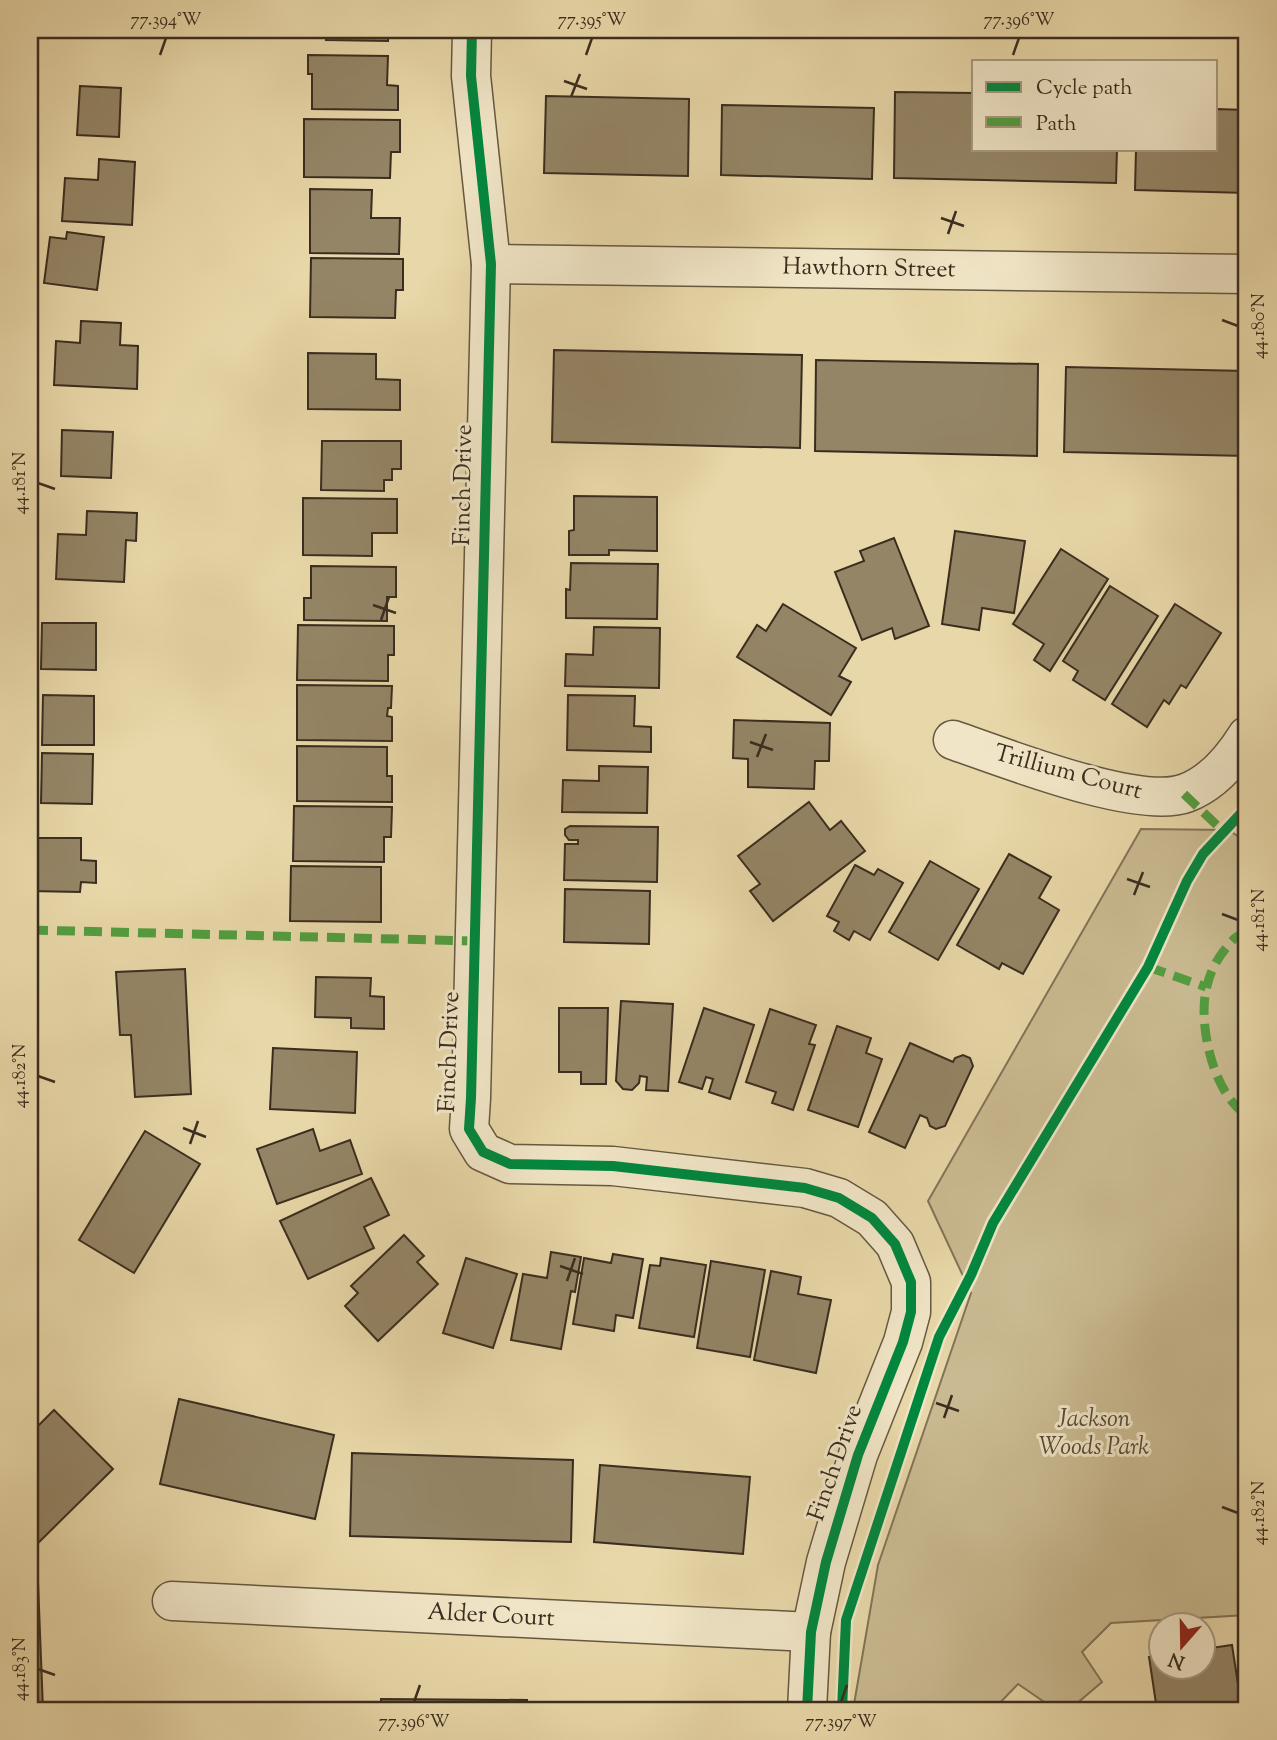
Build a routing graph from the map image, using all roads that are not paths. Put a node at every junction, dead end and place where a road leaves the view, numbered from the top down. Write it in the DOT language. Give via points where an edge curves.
graph roads {
  1 [pos="472,30"];
  2 [pos="491,264"];
  3 [pos="1247,274"];
  4 [pos="1247,736"];
  5 [pos="953,740"];
  6 [pos="172,1601"];
  7 [pos="811,1632"];
  8 [pos="807,1710"];
  1 -- 2 [label="street, Finch Drive" via="471,76"];
  2 -- 3 [label="street, Hawthorn Street"];
  2 -- 7 [label="street, Finch Drive" via="469,1129 483,1152 510,1164 613,1166 805,1188 839,1198 872,1218 895,1244 911,1282 911,1312 858,1455"];
  4 -- 5 [label="street, Trillium Court" via="1216,776 1184,794 1146,796 1043,771"];
  6 -- 7 [label="street, Alder Court"];
  7 -- 8 [label="street, Finch Drive"];
}
